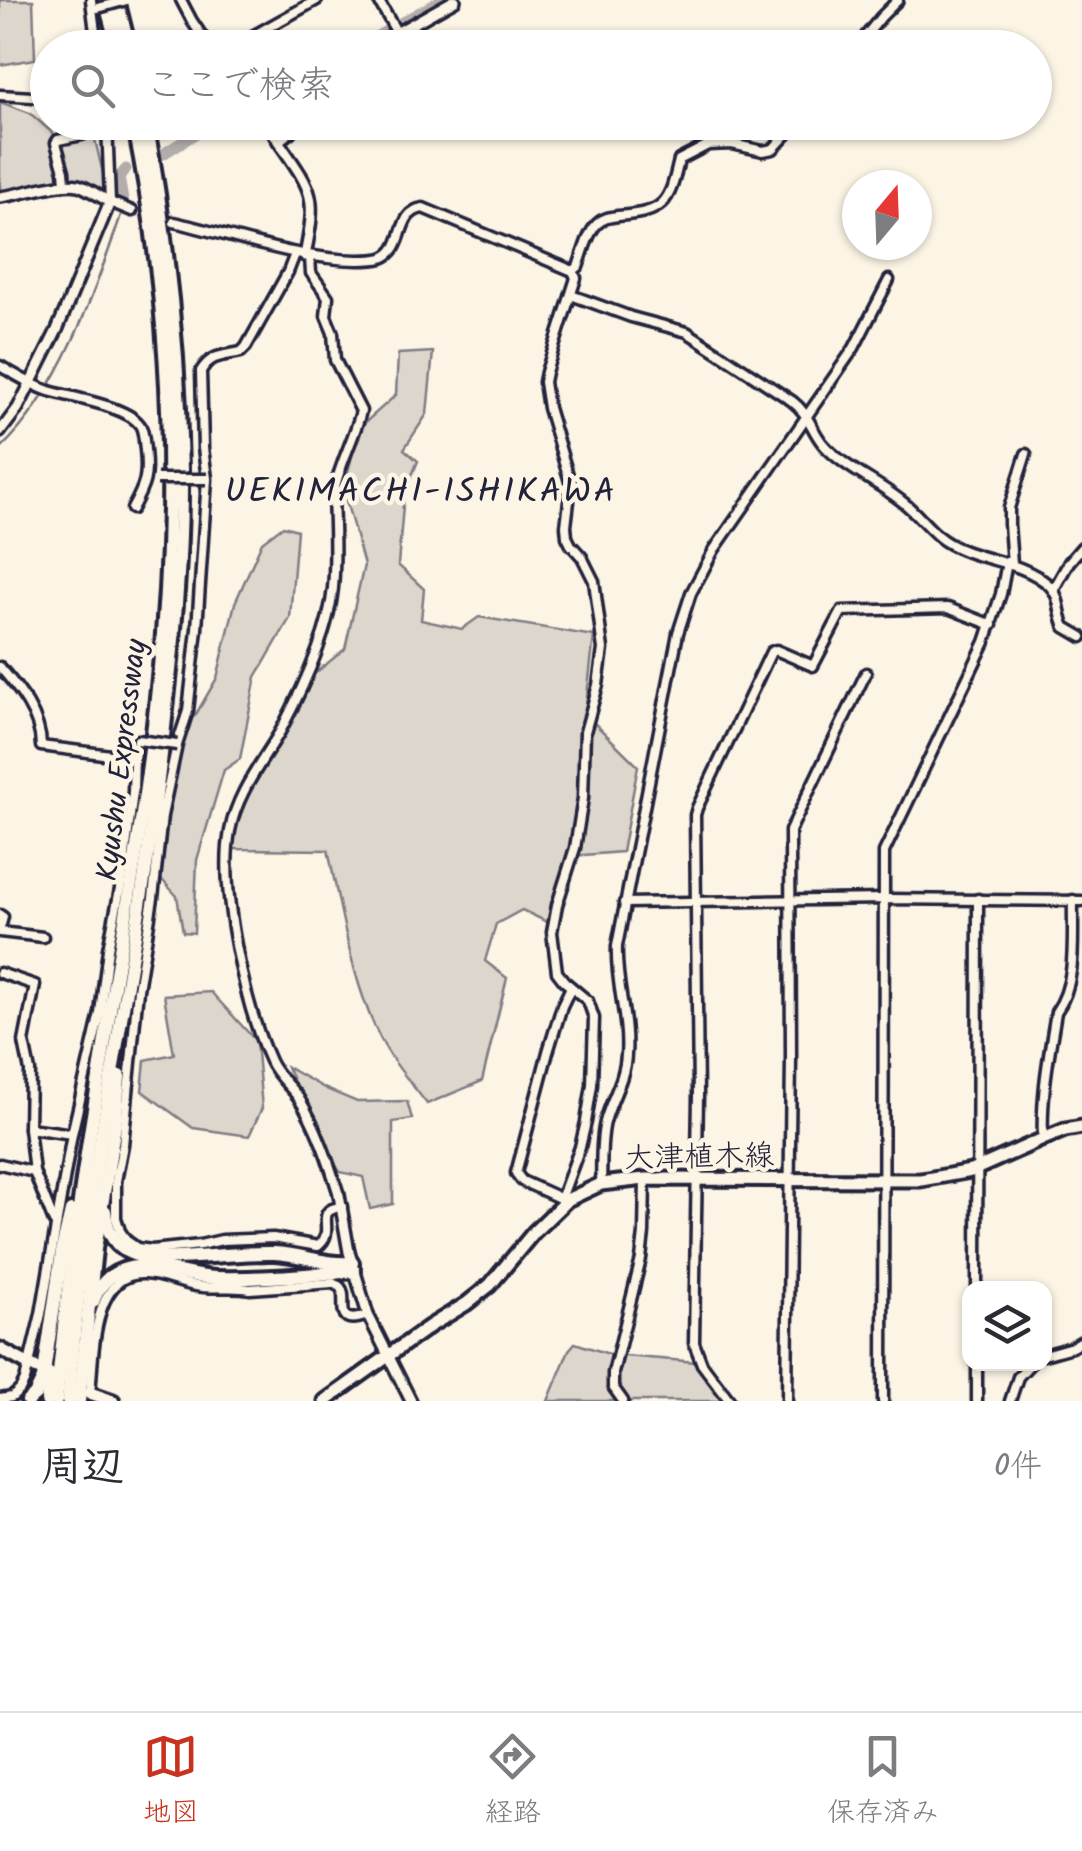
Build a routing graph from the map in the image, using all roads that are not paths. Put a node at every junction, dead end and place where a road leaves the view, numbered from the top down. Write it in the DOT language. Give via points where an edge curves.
graph roads {
  1 [pos="117,0"];
  2 [pos="127,0"];
  3 [pos="182,0"];
  4 [pos="317,0"];
  5 [pos="378,0"];
  6 [pos="455,0"];
  7 [pos="898,0"];
  8 [pos="97,5"];
  9 [pos="96,30"];
  10 [pos="109,30"];
  11 [pos="124,30"];
  12 [pos="198,30"];
  13 [pos="263,30"];
  14 [pos="395,30"];
  15 [pos="398,30"];
  16 [pos="868,30"];
  17 [pos="0,95"];
  18 [pos="30,97"];
  19 [pos="58,140"];
  20 [pos="108,140"];
  21 [pos="137,140"];
  22 [pos="149,140"];
  23 [pos="280,140"];
  24 [pos="782,140"];
  25 [pos="278,142"];
  26 [pos="65,183"];
  27 [pos="0,197"];
  28 [pos="113,204"];
  29 [pos="132,212"];
  30 [pos="174,222"];
  31 [pos="303,256"];
  32 [pos="573,271"];
  33 [pos="889,280"];
  34 [pos="571,295"];
  35 [pos="0,366"];
  36 [pos="34,386"];
  37 [pos="807,414"];
  38 [pos="0,432"];
  39 [pos="1026,454"];
  40 [pos="152,478"];
  41 [pos="207,479"];
  42 [pos="132,509"];
  43 [pos="1082,546"];
  44 [pos="1010,563"];
  45 [pos="1054,589"];
  46 [pos="992,624"];
  47 [pos="1082,638"];
  48 [pos="0,667"];
  49 [pos="866,673"];
  50 [pos="177,746"];
  51 [pos="134,758"];
  52 [pos="886,899"];
  53 [pos="978,899"];
  54 [pos="1078,900"];
  55 [pos="696,902"];
  56 [pos="790,902"];
  57 [pos="624,903"];
  58 [pos="0,914"];
  59 [pos="0,930"];
  60 [pos="43,937"];
  61 [pos="0,973"];
  62 [pos="571,988"];
  63 [pos="123,1007"];
  64 [pos="99,1076"];
  65 [pos="1082,1127"];
  66 [pos="29,1128"];
  67 [pos="72,1134"];
  68 [pos="1043,1139"];
  69 [pos="0,1164"];
  70 [pos="977,1168"];
  71 [pos="34,1172"];
  72 [pos="108,1174"];
  73 [pos="695,1178"];
  74 [pos="645,1179"];
  75 [pos="790,1179"];
  76 [pos="882,1180"];
  77 [pos="601,1184"];
  78 [pos="339,1195"];
  79 [pos="564,1200"];
  80 [pos="342,1207"];
  81 [pos="55,1225"];
  82 [pos="353,1267"];
  83 [pos="977,1281"];
  84 [pos="368,1316"];
  85 [pos="52,1328"];
  86 [pos="1082,1341"];
  87 [pos="0,1349"];
  88 [pos="1052,1352"];
  89 [pos="388,1356"];
  90 [pos="83,1359"];
  91 [pos="33,1367"];
  92 [pos="977,1371"];
  93 [pos="1024,1371"];
  94 [pos="84,1397"];
  95 [pos="0,1399"];
  96 [pos="28,1401"];
  97 [pos="47,1401"];
  98 [pos="56,1401"];
  99 [pos="68,1401"];
  100 [pos="113,1401"];
  101 [pos="325,1401"];
  102 [pos="411,1401"];
  103 [pos="623,1401"];
  104 [pos="730,1401"];
  105 [pos="787,1401"];
  106 [pos="882,1401"];
  107 [pos="977,1401"];
  108 [pos="1010,1401"];
  1 -- 11 [label="highway"];
  2 -- 8 [label="street, bridge"];
  3 -- 12 [label="street"];
  4 -- 13 [label="street"];
  5 -- 14 [label="street"];
  6 -- 15 [label="street"];
  7 -- 16 [label="street"];
  8 -- 9 [label="street"];
  8 -- 10 [label="highway"];
  17 -- 18 [label="street"];
  19 -- 26 [label="street"];
  20 -- 28 [label="street"];
  21 -- 64 [label="highway, Kyushu Expressway" via="160,284 169,410 166,590 137,851"];
  22 -- 63 [label="highway, Kyushu Expressway" via="178,392 180,522 165,720"];
  23 -- 25 [label="street"];
  24 -- 32 [label="street" via="763,151 708,144 691,152 679,160 672,194 656,209 595,225"];
  25 -- 31 [label="street" via="312,198"];
  26 -- 27 [label="street"];
  26 -- 28 [label="street"];
  28 -- 29 [label="street"];
  28 -- 36 [label="street"];
  30 -- 31 [label="street"];
  31 -- 32 [label="street" via="385,258 398,246 406,217 418,208"];
  31 -- 41 [label="street" via="246,347 218,356 202,371"];
  31 -- 78 [label="street" via="328,296 335,360 362,411 335,484 326,625 292,709 243,792 230,830 227,882 254,1020 272,1066 311,1123"];
  32 -- 34 [label="street"];
  33 -- 37 [label="street" via="854,348"];
  34 -- 37 [label="street" via="688,332"];
  34 -- 62 [label="street" via="545,395 572,485 568,537 594,582 604,649 585,732 575,848 554,918 554,960"];
  35 -- 36 [label="street"];
  36 -- 38 [label="street"];
  36 -- 40 [label="street" via="84,398 139,423"];
  37 -- 44 [label="street" via="824,446 942,539"];
  37 -- 57 [label="street" via="692,593 678,633"];
  39 -- 44 [label="street" via="1010,508"];
  40 -- 41 [label="street, bridge"];
  40 -- 42 [label="street"];
  41 -- 50 [label="street" via="190,694"];
  43 -- 45 [label="street"];
  44 -- 45 [label="street"];
  44 -- 46 [label="street"];
  45 -- 47 [label="street" via="1061,622"];
  46 -- 52 [label="street" via="884,852"];
  46 -- 55 [label="street" via="948,608 842,611 814,666 772,652 697,808"];
  48 -- 51 [label="street" via="34,716 41,746"];
  49 -- 56 [label="street" via="790,831"];
  50 -- 51 [label="street, bridge" via="138,740"];
  50 -- 80 [label="street" via="138,990 116,1181 120,1230 137,1248 152,1250 274,1238 318,1246 326,1238 328,1212"];
  51 -- 67 [label="street" via="100,1013"];
  52 -- 53 [label="street"];
  52 -- 56 [label="street"];
  52 -- 76 [label="street"];
  53 -- 54 [label="street"];
  53 -- 70 [label="street"];
  54 -- 68 [label="street" via="1073,959 1045,1074"];
  55 -- 56 [label="street"];
  55 -- 57 [label="street"];
  55 -- 73 [label="street"];
  56 -- 75 [label="street"];
  57 -- 77 [label="street" via="616,961 626,1055 605,1121"];
  58 -- 59 [label="street"];
  59 -- 60 [label="street"];
  61 -- 66 [label="street" via="35,985 24,1042"];
  62 -- 79 [label="street" via="592,1005 594,1044 584,1134"];
  62 -- 79 [label="street" via="516,1173"];
  63 -- 72 [label="highway"];
  63 -- 99 [label="highway, Kyushu Expressway" via="84,1246"];
  64 -- 85 [label="highway"];
  64 -- 98 [label="highway, Kyushu Expressway"];
  65 -- 68 [label="main road, 大津植木線"];
  66 -- 67 [label="street"];
  66 -- 71 [label="street"];
  67 -- 81 [label="street"];
  68 -- 70 [label="main road, 大津植木線"];
  69 -- 71 [label="street"];
  70 -- 76 [label="main road, 大津植木線" via="922,1180"];
  70 -- 83 [label="street"];
  71 -- 81 [label="street"];
  72 -- 82 [label="highway" via="108,1227 138,1257 270,1253"];
  72 -- 90 [label="highway"];
  73 -- 74 [label="main road, 大津植木線"];
  73 -- 75 [label="main road, 大津植木線"];
  73 -- 104 [label="street" via="694,1343"];
  74 -- 77 [label="main road, 大津植木線"];
  74 -- 103 [label="street" via="640,1259 612,1374"];
  75 -- 76 [label="main road, 大津植木線"];
  75 -- 105 [label="street"];
  76 -- 106 [label="street"];
  77 -- 79 [label="main road, 大津植木線"];
  78 -- 80 [label="street"];
  79 -- 89 [label="main road, 大津植木線" via="490,1285"];
  80 -- 82 [label="street"];
  81 -- 91 [label="street"];
  82 -- 84 [label="street"];
  82 -- 90 [label="highway" via="213,1278 124,1270 96,1294"];
  84 -- 89 [label="street"];
  84 -- 94 [label="street" via="346,1315 336,1284 208,1288 152,1275 126,1277 100,1309"];
  85 -- 96 [label="highway" via="43,1379"];
  85 -- 97 [label="highway"];
  86 -- 88 [label="street"];
  87 -- 91 [label="main road"];
  89 -- 101 [label="main road, 大津植木線"];
  89 -- 102 [label="street"];
  90 -- 94 [label="highway"];
  91 -- 95 [label="street" via="20,1390"];
  92 -- 107 [label="street"];
  93 -- 108 [label="street"];
  94 -- 100 [label="main road"];
}
